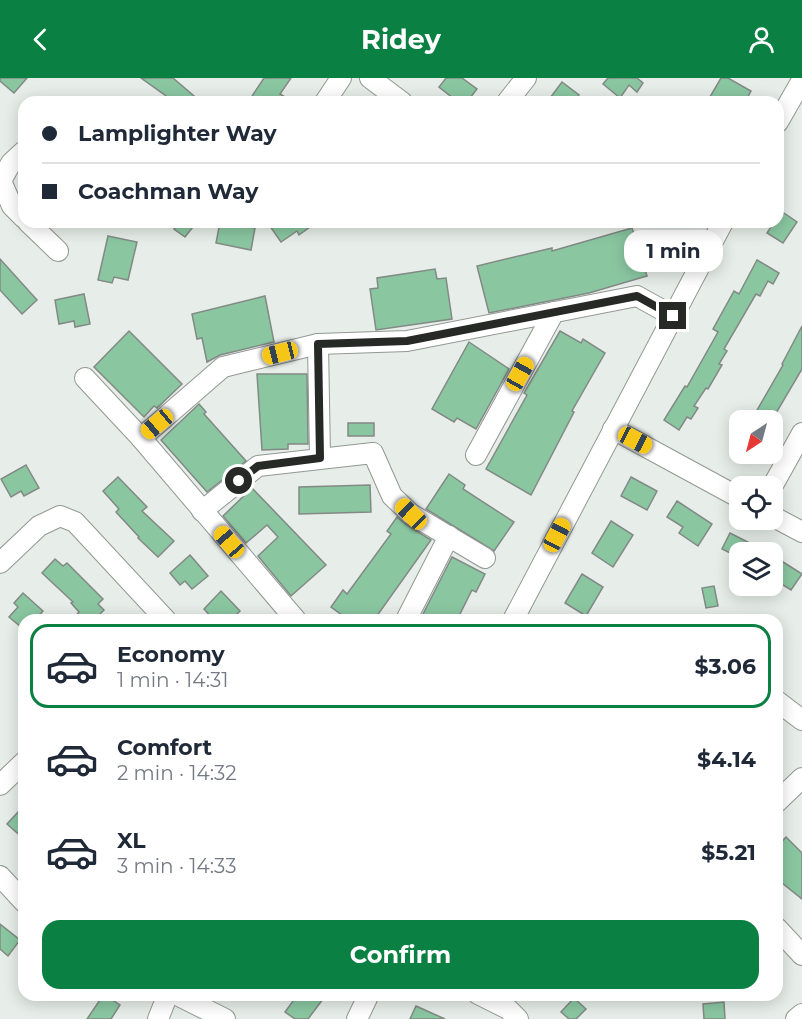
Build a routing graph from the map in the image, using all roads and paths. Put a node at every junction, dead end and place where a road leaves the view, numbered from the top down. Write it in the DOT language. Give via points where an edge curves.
graph roads {
  1 [pos="341,78"];
  2 [pos="370,78"];
  3 [pos="526,78"];
  4 [pos="802,80"];
  5 [pos="329,96"];
  6 [pos="394,96"];
  7 [pos="512,96"];
  8 [pos="784,112"];
  9 [pos="18,157"];
  10 [pos="1,181"];
  11 [pos="18,212"];
  12 [pos="34,228"];
  13 [pos="720,228"];
  14 [pos="58,251"];
  15 [pos="554,312"];
  16 [pos="673,316"];
  17 [pos="318,344"];
  18 [pos="85,378"];
  19 [pos="614,429"];
  20 [pos="802,433"];
  21 [pos="141,438"];
  22 [pos="476,455"];
  23 [pos="320,458"];
  24 [pos="778,476"];
  25 [pos="729,492"];
  26 [pos="202,511"];
  27 [pos="783,522"];
  28 [pos="802,532"];
  29 [pos="449,537"];
  30 [pos="485,558"];
  31 [pos="0,563"];
  32 [pos="160,614"];
  33 [pos="291,614"];
  34 [pos="409,614"];
  35 [pos="516,614"];
  36 [pos="783,706"];
  37 [pos="802,720"];
  38 [pos="18,768"];
  39 [pos="802,778"];
  40 [pos="0,785"];
  41 [pos="783,796"];
  42 [pos="0,876"];
  43 [pos="18,896"];
  44 [pos="783,934"];
  45 [pos="802,955"];
  46 [pos="165,1001"];
  47 [pos="189,1001"];
  48 [pos="366,1001"];
  49 [pos="492,1001"];
  50 [pos="802,1014"];
  51 [pos="158,1019"];
  52 [pos="225,1019"];
  53 [pos="357,1019"];
  54 [pos="518,1019"];
  55 [pos="796,1019"];
  1 -- 5 [label="street"];
  2 -- 6 [label="street"];
  3 -- 7 [label="street"];
  4 -- 8 [label="street"];
  9 -- 10 [label="street"];
  10 -- 11 [label="street"];
  12 -- 14 [label="street"];
  13 -- 16 [label="street"];
  15 -- 16 [label="street" via="637,296"];
  15 -- 17 [label="street" via="407,341"];
  15 -- 22 [label="street"];
  16 -- 19 [label="street"];
  17 -- 21 [label="street" via="224,367"];
  17 -- 23 [label="street"];
  18 -- 21 [label="street"];
  19 -- 25 [label="street"];
  19 -- 35 [label="street"];
  20 -- 24 [label="street"];
  21 -- 26 [label="street"];
  23 -- 26 [label="street" via="258,466"];
  23 -- 29 [label="street" via="373,453 392,496 411,514"];
  26 -- 33 [label="street"];
  27 -- 28 [label="street"];
  29 -- 30 [label="street"];
  29 -- 34 [label="street"];
  31 -- 32 [label="street" via="39,526 60,516 75,522"];
  36 -- 37 [label="street"];
  38 -- 40 [label="street"];
  39 -- 41 [label="street"];
  42 -- 43 [label="street"];
  44 -- 45 [label="street"];
  46 -- 51 [label="street"];
  47 -- 52 [label="street"];
  48 -- 53 [label="street"];
  49 -- 54 [label="street"];
  50 -- 55 [label="street"];
}
